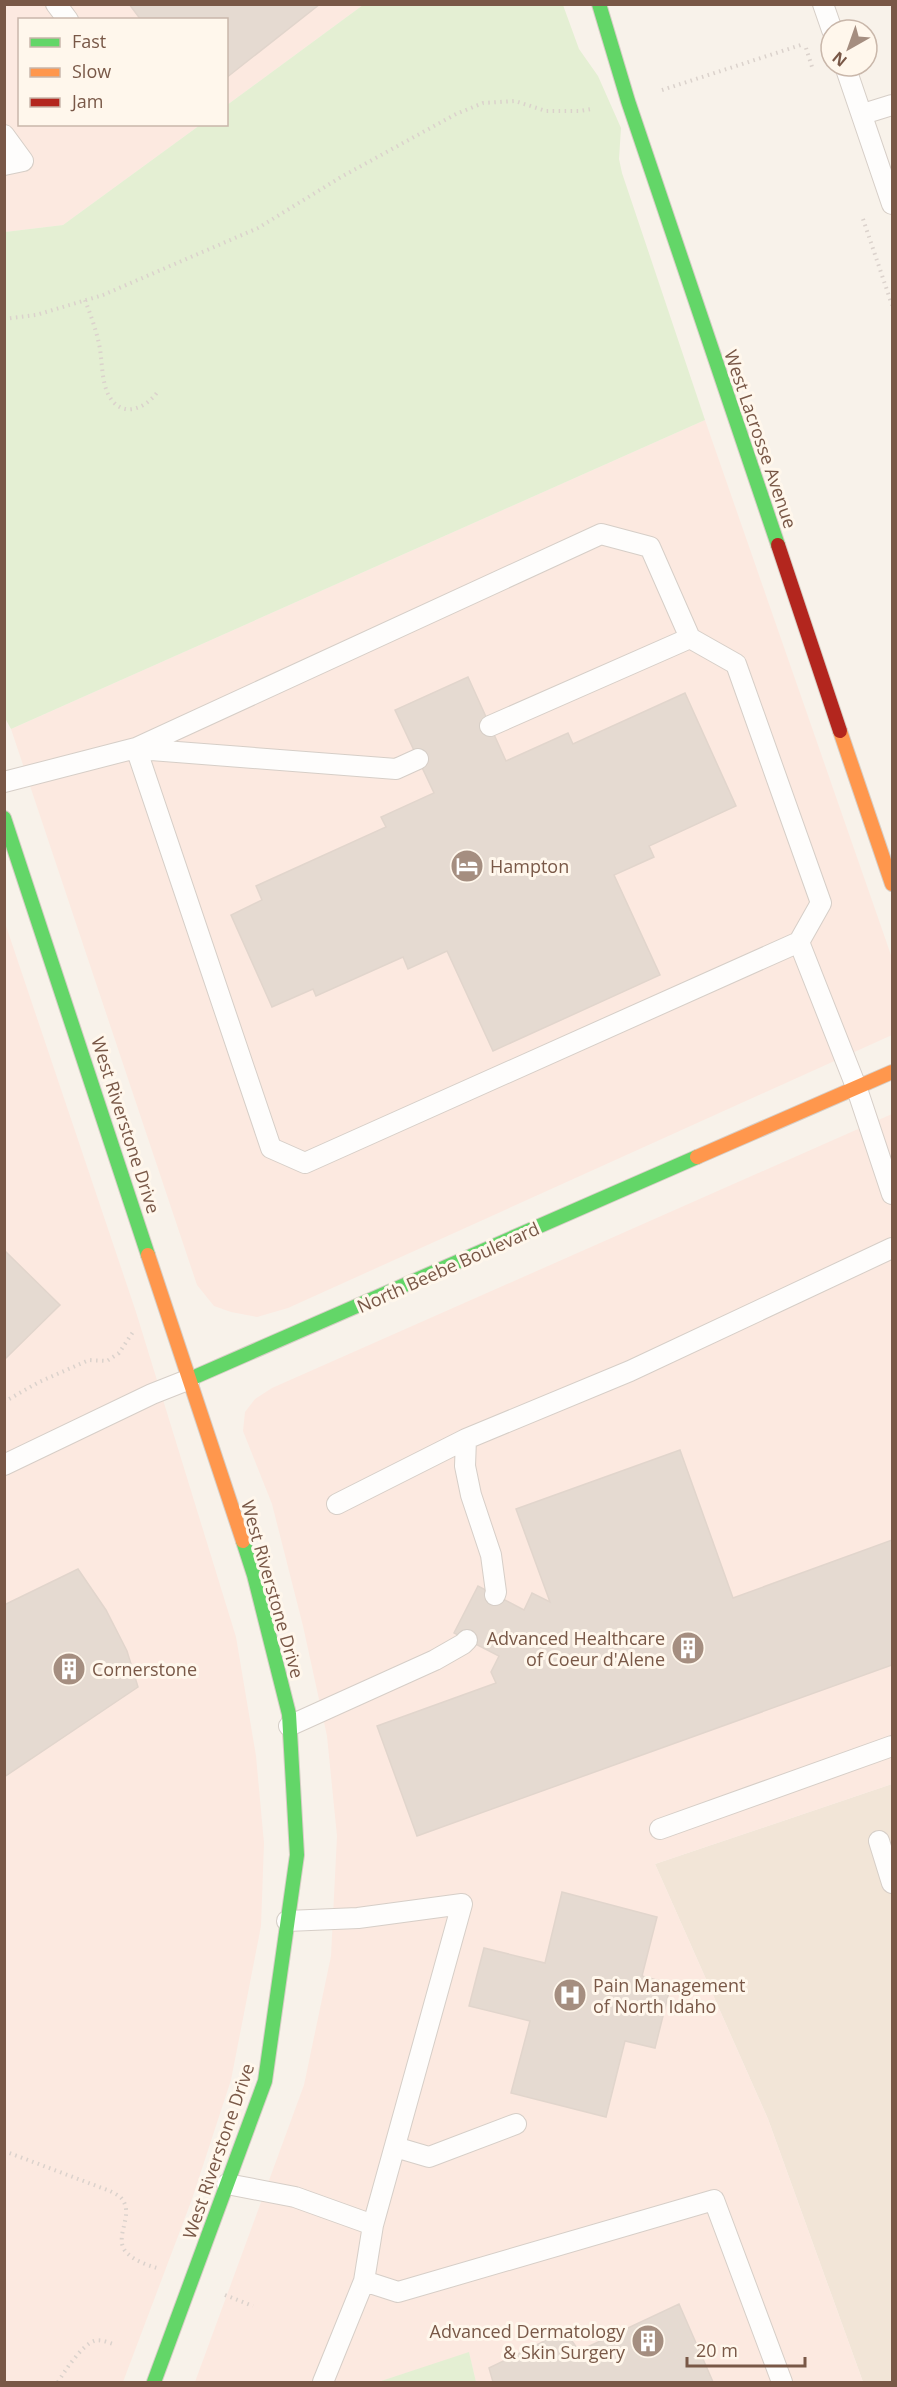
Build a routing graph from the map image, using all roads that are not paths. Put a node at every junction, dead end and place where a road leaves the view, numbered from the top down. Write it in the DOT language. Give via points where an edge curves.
graph roads {
  1 [pos="56,4"];
  2 [pos="599,4"];
  3 [pos="66,18"];
  4 [pos="849,78"];
  5 [pos="892,105"];
  6 [pos="862,114"];
  7 [pos="4,135"];
  8 [pos="4,165"];
  9 [pos="892,204"];
  10 [pos="690,638"];
  11 [pos="490,726"];
  12 [pos="136,748"];
  13 [pos="418,759"];
  14 [pos="4,782"];
  15 [pos="4,818"];
  16 [pos="892,884"];
  17 [pos="799,942"];
  18 [pos="892,1072"];
  19 [pos="857,1089"];
  20 [pos="892,1194"];
  21 [pos="892,1248"];
  22 [pos="190,1379"];
  23 [pos="466,1439"];
  24 [pos="4,1465"];
  25 [pos="337,1504"];
  26 [pos="495,1595"];
  27 [pos="467,1640"];
  28 [pos="289,1726"];
  29 [pos="892,1746"];
  30 [pos="660,1829"];
  31 [pos="879,1841"];
  32 [pos="892,1882"];
  33 [pos="287,1921"];
  34 [pos="516,2124"];
  35 [pos="395,2146"];
  36 [pos="227,2184"];
  37 [pos="373,2225"];
  38 [pos="364,2281"];
  39 [pos="154,2382"];
  40 [pos="323,2382"];
  41 [pos="782,2382"];
  1 -- 3 [label="lane"];
  2 -- 16 [label="street, West Lacrosse Avenue" via="628,101"];
  4 -- 6 [label="lane"];
  5 -- 6 [label="lane"];
  6 -- 9 [label="lane"];
  7 -- 8 [label="lane" via="23,161"];
  10 -- 11 [label="lane"];
  10 -- 12 [label="lane" via="650,547 601,534"];
  10 -- 17 [label="lane" via="736,664 820,903"];
  12 -- 13 [label="lane" via="396,769"];
  12 -- 14 [label="lane"];
  12 -- 17 [label="lane" via="271,1148 305,1163"];
  15 -- 22 [label="street, West Riverstone Drive"];
  17 -- 19 [label="lane"];
  18 -- 19 [label="street, North Beebe Boulevard"];
  19 -- 20 [label="lane"];
  19 -- 22 [label="street, North Beebe Boulevard"];
  21 -- 23 [label="lane" via="630,1371"];
  22 -- 24 [label="lane, North Beebe Boulevard"];
  22 -- 28 [label="street, West Riverstone Drive" via="254,1575"];
  23 -- 25 [label="lane"];
  23 -- 26 [label="lane" via="465,1466 491,1555"];
  27 -- 28 [label="lane" via="435,1660"];
  28 -- 33 [label="street, West Riverstone Drive" via="297,1855"];
  29 -- 30 [label="lane"];
  31 -- 32 [label="lane"];
  33 -- 35 [label="lane" via="358,1918 462,1904"];
  33 -- 36 [label="street, West Riverstone Drive" via="265,2081"];
  34 -- 35 [label="lane" via="429,2157"];
  35 -- 37 [label="lane"];
  36 -- 37 [label="lane" via="294,2197"];
  36 -- 39 [label="street, West Riverstone Drive"];
  37 -- 38 [label="lane"];
  38 -- 40 [label="lane"];
  38 -- 41 [label="lane" via="398,2292 714,2200"];
}
